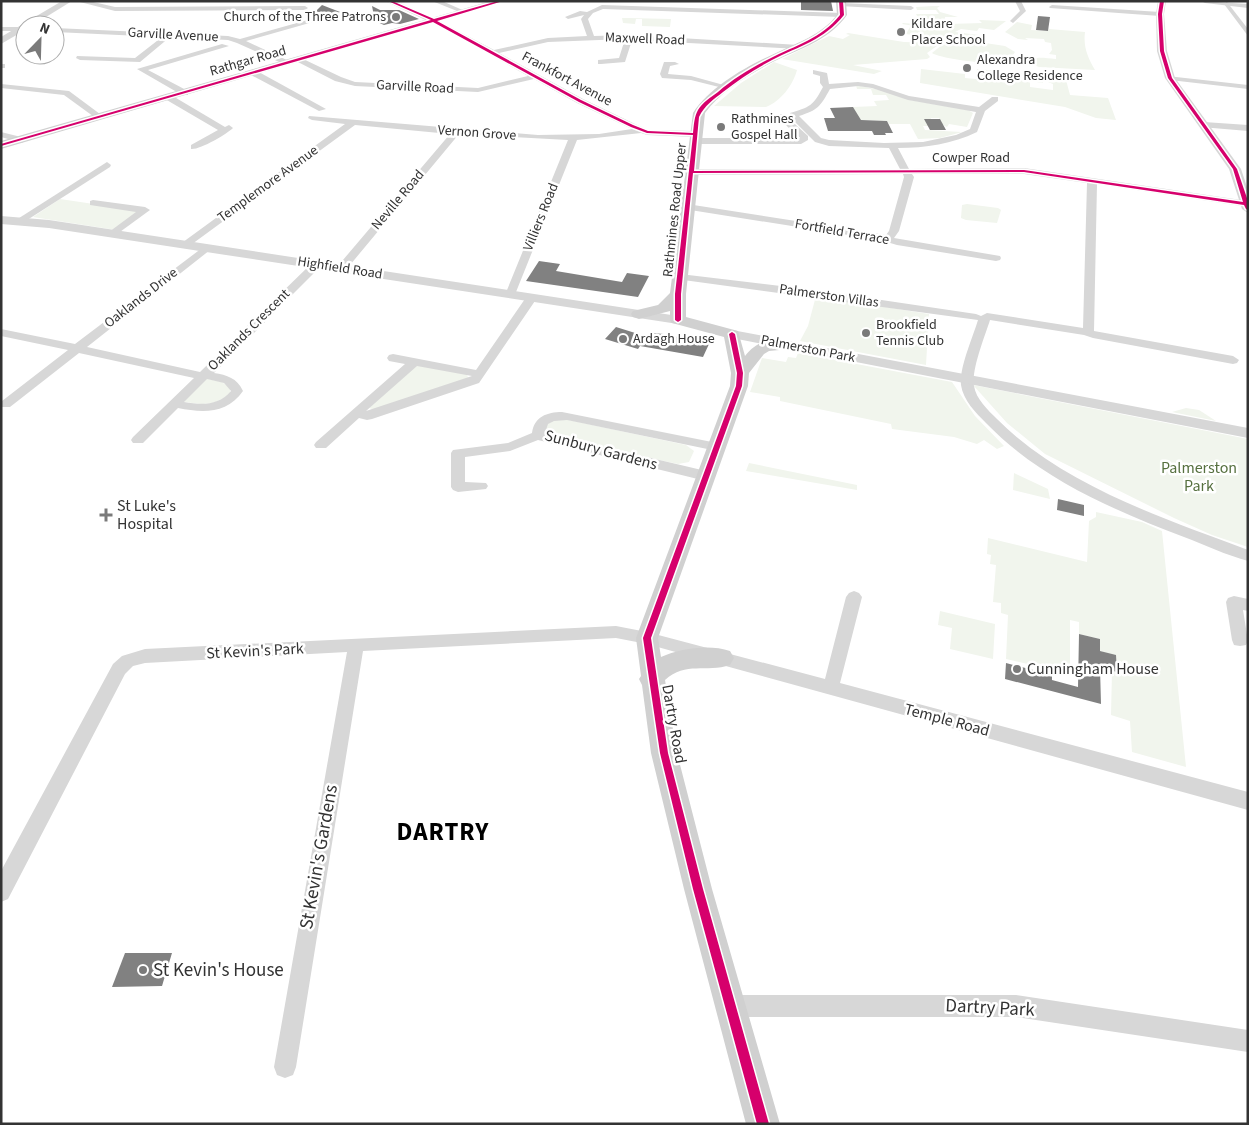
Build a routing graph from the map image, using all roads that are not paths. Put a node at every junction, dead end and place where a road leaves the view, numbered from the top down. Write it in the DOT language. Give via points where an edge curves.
graph roads {
  1 [pos="68,1"];
  2 [pos="79,1"];
  3 [pos="389,1"];
  4 [pos="435,1"];
  5 [pos="502,1"];
  6 [pos="1018,1"];
  7 [pos="1162,1"];
  8 [pos="1205,1"];
  9 [pos="655,4"];
  10 [pos="1227,4"];
  11 [pos="1248,6"];
  12 [pos="842,7"];
  13 [pos="305,8"];
  14 [pos="912,8"];
  15 [pos="1052,8"];
  16 [pos="464,12"];
  17 [pos="588,14"];
  18 [pos="1160,14"];
  19 [pos="45,15"];
  20 [pos="568,17"];
  21 [pos="311,21"];
  22 [pos="435,21"];
  23 [pos="1013,21"];
  24 [pos="15,28"];
  25 [pos="1,29"];
  26 [pos="65,30"];
  27 [pos="15,33"];
  28 [pos="1248,34"];
  29 [pos="169,35"];
  30 [pos="591,38"];
  31 [pos="629,38"];
  32 [pos="1,41"];
  33 [pos="240,41"];
  34 [pos="738,43"];
  35 [pos="225,46"];
  36 [pos="799,47"];
  37 [pos="737,52"];
  38 [pos="492,53"];
  39 [pos="80,58"];
  40 [pos="298,60"];
  41 [pos="600,62"];
  42 [pos="286,64"];
  43 [pos="675,64"];
  44 [pos="254,72"];
  45 [pos="816,72"];
  46 [pos="536,76"];
  47 [pos="1170,78"];
  48 [pos="1,86"];
  49 [pos="727,87"];
  50 [pos="827,87"];
  51 [pos="1248,87"];
  52 [pos="185,93"];
  53 [pos="168,98"];
  54 [pos="995,99"];
  55 [pos="322,109"];
  56 [pos="981,110"];
  57 [pos="781,116"];
  58 [pos="100,117"];
  59 [pos="312,118"];
  60 [pos="352,123"];
  61 [pos="1204,125"];
  62 [pos="1248,128"];
  63 [pos="642,130"];
  64 [pos="456,132"];
  65 [pos="1,134"];
  66 [pos="695,137"];
  67 [pos="573,139"];
  68 [pos="22,140"];
  69 [pos="891,144"];
  70 [pos="1,146"];
  71 [pos="194,148"];
  72 [pos="107,165"];
  73 [pos="906,171"];
  74 [pos="691,172"];
  75 [pos="1092,181"];
  76 [pos="93,203"];
  77 [pos="687,206"];
  78 [pos="1247,206"];
  79 [pos="1,220"];
  80 [pos="21,220"];
  81 [pos="113,234"];
  82 [pos="888,239"];
  83 [pos="184,245"];
  84 [pos="206,248"];
  85 [pos="996,258"];
  86 [pos="316,265"];
  87 [pos="340,268"];
  88 [pos="680,277"];
  89 [pos="678,294"];
  90 [pos="510,295"];
  91 [pos="531,298"];
  92 [pos="639,314"];
  93 [pos="976,317"];
  94 [pos="678,320"];
  95 [pos="1,332"];
  96 [pos="1087,332"];
  97 [pos="732,334"];
  98 [pos="784,345"];
  99 [pos="76,348"];
  100 [pos="393,358"];
  101 [pos="1233,360"];
  102 [pos="414,362"];
  103 [pos="740,373"];
  104 [pos="480,374"];
  105 [pos="200,375"];
  106 [pos="968,380"];
  107 [pos="6,404"];
  108 [pos="175,404"];
  109 [pos="358,413"];
  110 [pos="1248,433"];
  111 [pos="538,435"];
  112 [pos="138,440"];
  113 [pos="321,445"];
  114 [pos="717,447"];
  115 [pos="706,476"];
  116 [pos="481,486"];
  117 [pos="1248,556"];
  118 [pos="854,597"];
  119 [pos="1248,605"];
  120 [pos="647,638"];
  121 [pos="1240,640"];
  122 [pos="356,646"];
  123 [pos="722,658"];
  124 [pos="652,679"];
  125 [pos="831,687"];
  126 [pos="1248,801"];
  127 [pos="1,892"];
  128 [pos="730,1006"];
  129 [pos="1248,1040"];
  130 [pos="285,1068"];
  131 [pos="763,1124"];
  1 -- 19 [label="street"];
  2 -- 13 [label="street" via="114,9"];
  3 -- 22 [label="street"];
  4 -- 16 [label="street"];
  5 -- 16 [label="main road, Rathgar Road"];
  6 -- 23 [label="street" via="1023,11"];
  7 -- 18 [label="street"];
  8 -- 10 [label="street"];
  9 -- 12 [label="street"];
  9 -- 17 [label="street" via="602,7"];
  10 -- 11 [label="street"];
  10 -- 28 [label="street"];
  12 -- 14 [label="street"];
  12 -- 36 [label="main road, Rathmines Road Upper" via="831,29"];
  15 -- 18 [label="street"];
  16 -- 22 [label="main road, Rathgar Road"];
  17 -- 20 [label="street"];
  17 -- 30 [label="street" via="584,19"];
  18 -- 47 [label="street" via="1162,51"];
  21 -- 33 [label="street"];
  22 -- 38 [label="street, Frankfort Avenue"];
  22 -- 40 [label="main road, Rathgar Road"];
  24 -- 25 [label="street"];
  26 -- 29 [label="street, Garville Avenue"];
  27 -- 32 [label="street"];
  29 -- 33 [label="street, Garville Avenue"];
  29 -- 39 [label="street" via="137,60"];
  30 -- 31 [label="street, Maxwell Road"];
  30 -- 38 [label="street, Maxwell Road" via="538,42"];
  31 -- 34 [label="street, Maxwell Road"];
  31 -- 41 [label="street" via="622,60"];
  33 -- 42 [label="street, Garville Avenue"];
  34 -- 36 [label="street, Maxwell Road"];
  34 -- 37 [label="street"];
  35 -- 52 [label="street" via="138,69"];
  36 -- 49 [label="main road, Rathmines Road Upper" via="771,59"];
  38 -- 46 [label="street, Frankfort Avenue"];
  40 -- 42 [label="main road, Rathgar Road"];
  40 -- 46 [label="street, Garville Road" via="355,84 478,90"];
  42 -- 44 [label="main road, Rathgar Road"];
  43 -- 49 [label="street" via="667,64 665,76 691,78"];
  44 -- 52 [label="main road, Rathgar Road"];
  44 -- 55 [label="street"];
  45 -- 50 [label="street" via="825,76"];
  46 -- 63 [label="street, Frankfort Avenue"];
  47 -- 51 [label="street"];
  47 -- 61 [label="street"];
  48 -- 58 [label="street" via="66,93"];
  49 -- 66 [label="main road, Rathmines Road Upper" via="700,110"];
  50 -- 56 [label="street" via="858,84 882,88 908,98"];
  50 -- 69 [label="street" via="818,104 793,116 818,140 830,144"];
  52 -- 53 [label="main road, Rathgar Road"];
  53 -- 58 [label="main road, Rathgar Road"];
  53 -- 71 [label="street" via="228,130"];
  54 -- 56 [label="street"];
  56 -- 69 [label="street" via="974,130 966,135 935,143"];
  57 -- 66 [label="street, Frankfort Avenue" via="805,138 801,141"];
  58 -- 68 [label="main road, Rathgar Road"];
  59 -- 60 [label="street, Vernon Grove"];
  60 -- 64 [label="street, Vernon Grove"];
  60 -- 83 [label="street, Templemore Avenue"];
  61 -- 62 [label="street"];
  61 -- 78 [label="street" via="1235,169"];
  63 -- 66 [label="street, Frankfort Avenue"];
  63 -- 67 [label="street, Vernon Grove" via="601,138"];
  64 -- 67 [label="street, Vernon Grove"];
  64 -- 87 [label="street, Neville Road"];
  65 -- 68 [label="street"];
  66 -- 74 [label="main road, Rathmines Road Upper"];
  67 -- 90 [label="street, Villiers Road"];
  68 -- 70 [label="main road, Rathgar Road"];
  69 -- 73 [label="street"];
  72 -- 80 [label="street"];
  73 -- 74 [label="street, Cowper Road"];
  73 -- 75 [label="street, Cowper Road" via="1024,171"];
  73 -- 82 [label="street" via="909,177 894,231"];
  74 -- 77 [label="main road, Rathmines Road Upper"];
  75 -- 78 [label="street, Cowper Road"];
  75 -- 96 [label="street"];
  76 -- 81 [label="street" via="145,210"];
  77 -- 82 [label="street, Fortfield Terrace"];
  77 -- 88 [label="main road, Rathmines Road Upper"];
  79 -- 80 [label="street, Highfield Road"];
  80 -- 81 [label="street, Highfield Road"];
  81 -- 83 [label="street, Highfield Road"];
  82 -- 85 [label="street, Fortfield Terrace"];
  83 -- 84 [label="street, Highfield Road"];
  84 -- 86 [label="street, Highfield Road"];
  84 -- 99 [label="street, Oaklands Drive"];
  86 -- 87 [label="street, Highfield Road"];
  86 -- 105 [label="street, Oaklands Crescent"];
  87 -- 90 [label="street, Highfield Road"];
  88 -- 89 [label="main road, Rathmines Road Upper"];
  88 -- 93 [label="street, Palmerston Villas"];
  89 -- 92 [label="main road" via="663,309"];
  89 -- 94 [label="main road, Rathmines Road Upper"];
  90 -- 91 [label="street, Highfield Road"];
  91 -- 92 [label="street, Highfield Road"];
  91 -- 104 [label="street"];
  92 -- 94 [label="street, Highfield Road"];
  94 -- 97 [label="main road, Palmerston Park"];
  95 -- 99 [label="street, Oaklands Drive"];
  96 -- 101 [label="street"];
  96 -- 106 [label="street" via="987,316"];
  97 -- 98 [label="street, Palmerston Park"];
  97 -- 103 [label="main road, Dartry Road"];
  98 -- 103 [label="main road" via="765,346 758,350"];
  98 -- 106 [label="street, Palmerston Park"];
  99 -- 105 [label="street, Oaklands Drive"];
  99 -- 107 [label="street, Oaklands Drive"];
  100 -- 102 [label="street"];
  102 -- 104 [label="street"];
  102 -- 109 [label="street"];
  103 -- 114 [label="main road, Dartry Road" via="739,386"];
  104 -- 109 [label="street" via="475,380 367,416"];
  105 -- 108 [label="street, Oaklands Crescent"];
  105 -- 108 [label="street, Oaklands Crescent" via="229,380 237,391 229,400 215,407"];
  106 -- 110 [label="street, Palmerston Park"];
  106 -- 117 [label="street" via="966,386 972,399 991,422 1026,454 1128,510"];
  108 -- 112 [label="street, Oaklands Crescent"];
  109 -- 113 [label="street"];
  111 -- 114 [label="street, Sunbury Gardens" via="543,420 553,415"];
  111 -- 115 [label="street, Sunbury Gardens"];
  111 -- 116 [label="street" via="528,442 497,450 458,454 458,487"];
  114 -- 115 [label="main road, Dartry Road"];
  115 -- 120 [label="main road, Dartry Road"];
  118 -- 125 [label="street"];
  119 -- 121 [label="street" via="1234,602"];
  120 -- 122 [label="street, St Kevin's Park" via="607,632"];
  120 -- 123 [label="street, Temple Road"];
  120 -- 124 [label="main road, Dartry Road"];
  122 -- 127 [label="street, St Kevin's Park" via="145,656 128,661 110,684"];
  122 -- 130 [label="street, St Kevin's Gardens"];
  123 -- 124 [label="main road" via="667,664"];
  123 -- 125 [label="street, Temple Road"];
  124 -- 128 [label="main road, Dartry Road" via="664,753"];
  125 -- 126 [label="street, Temple Road"];
  128 -- 129 [label="street, Dartry Park" via="1016,1006"];
  128 -- 131 [label="main road, Dartry Road"];
}
